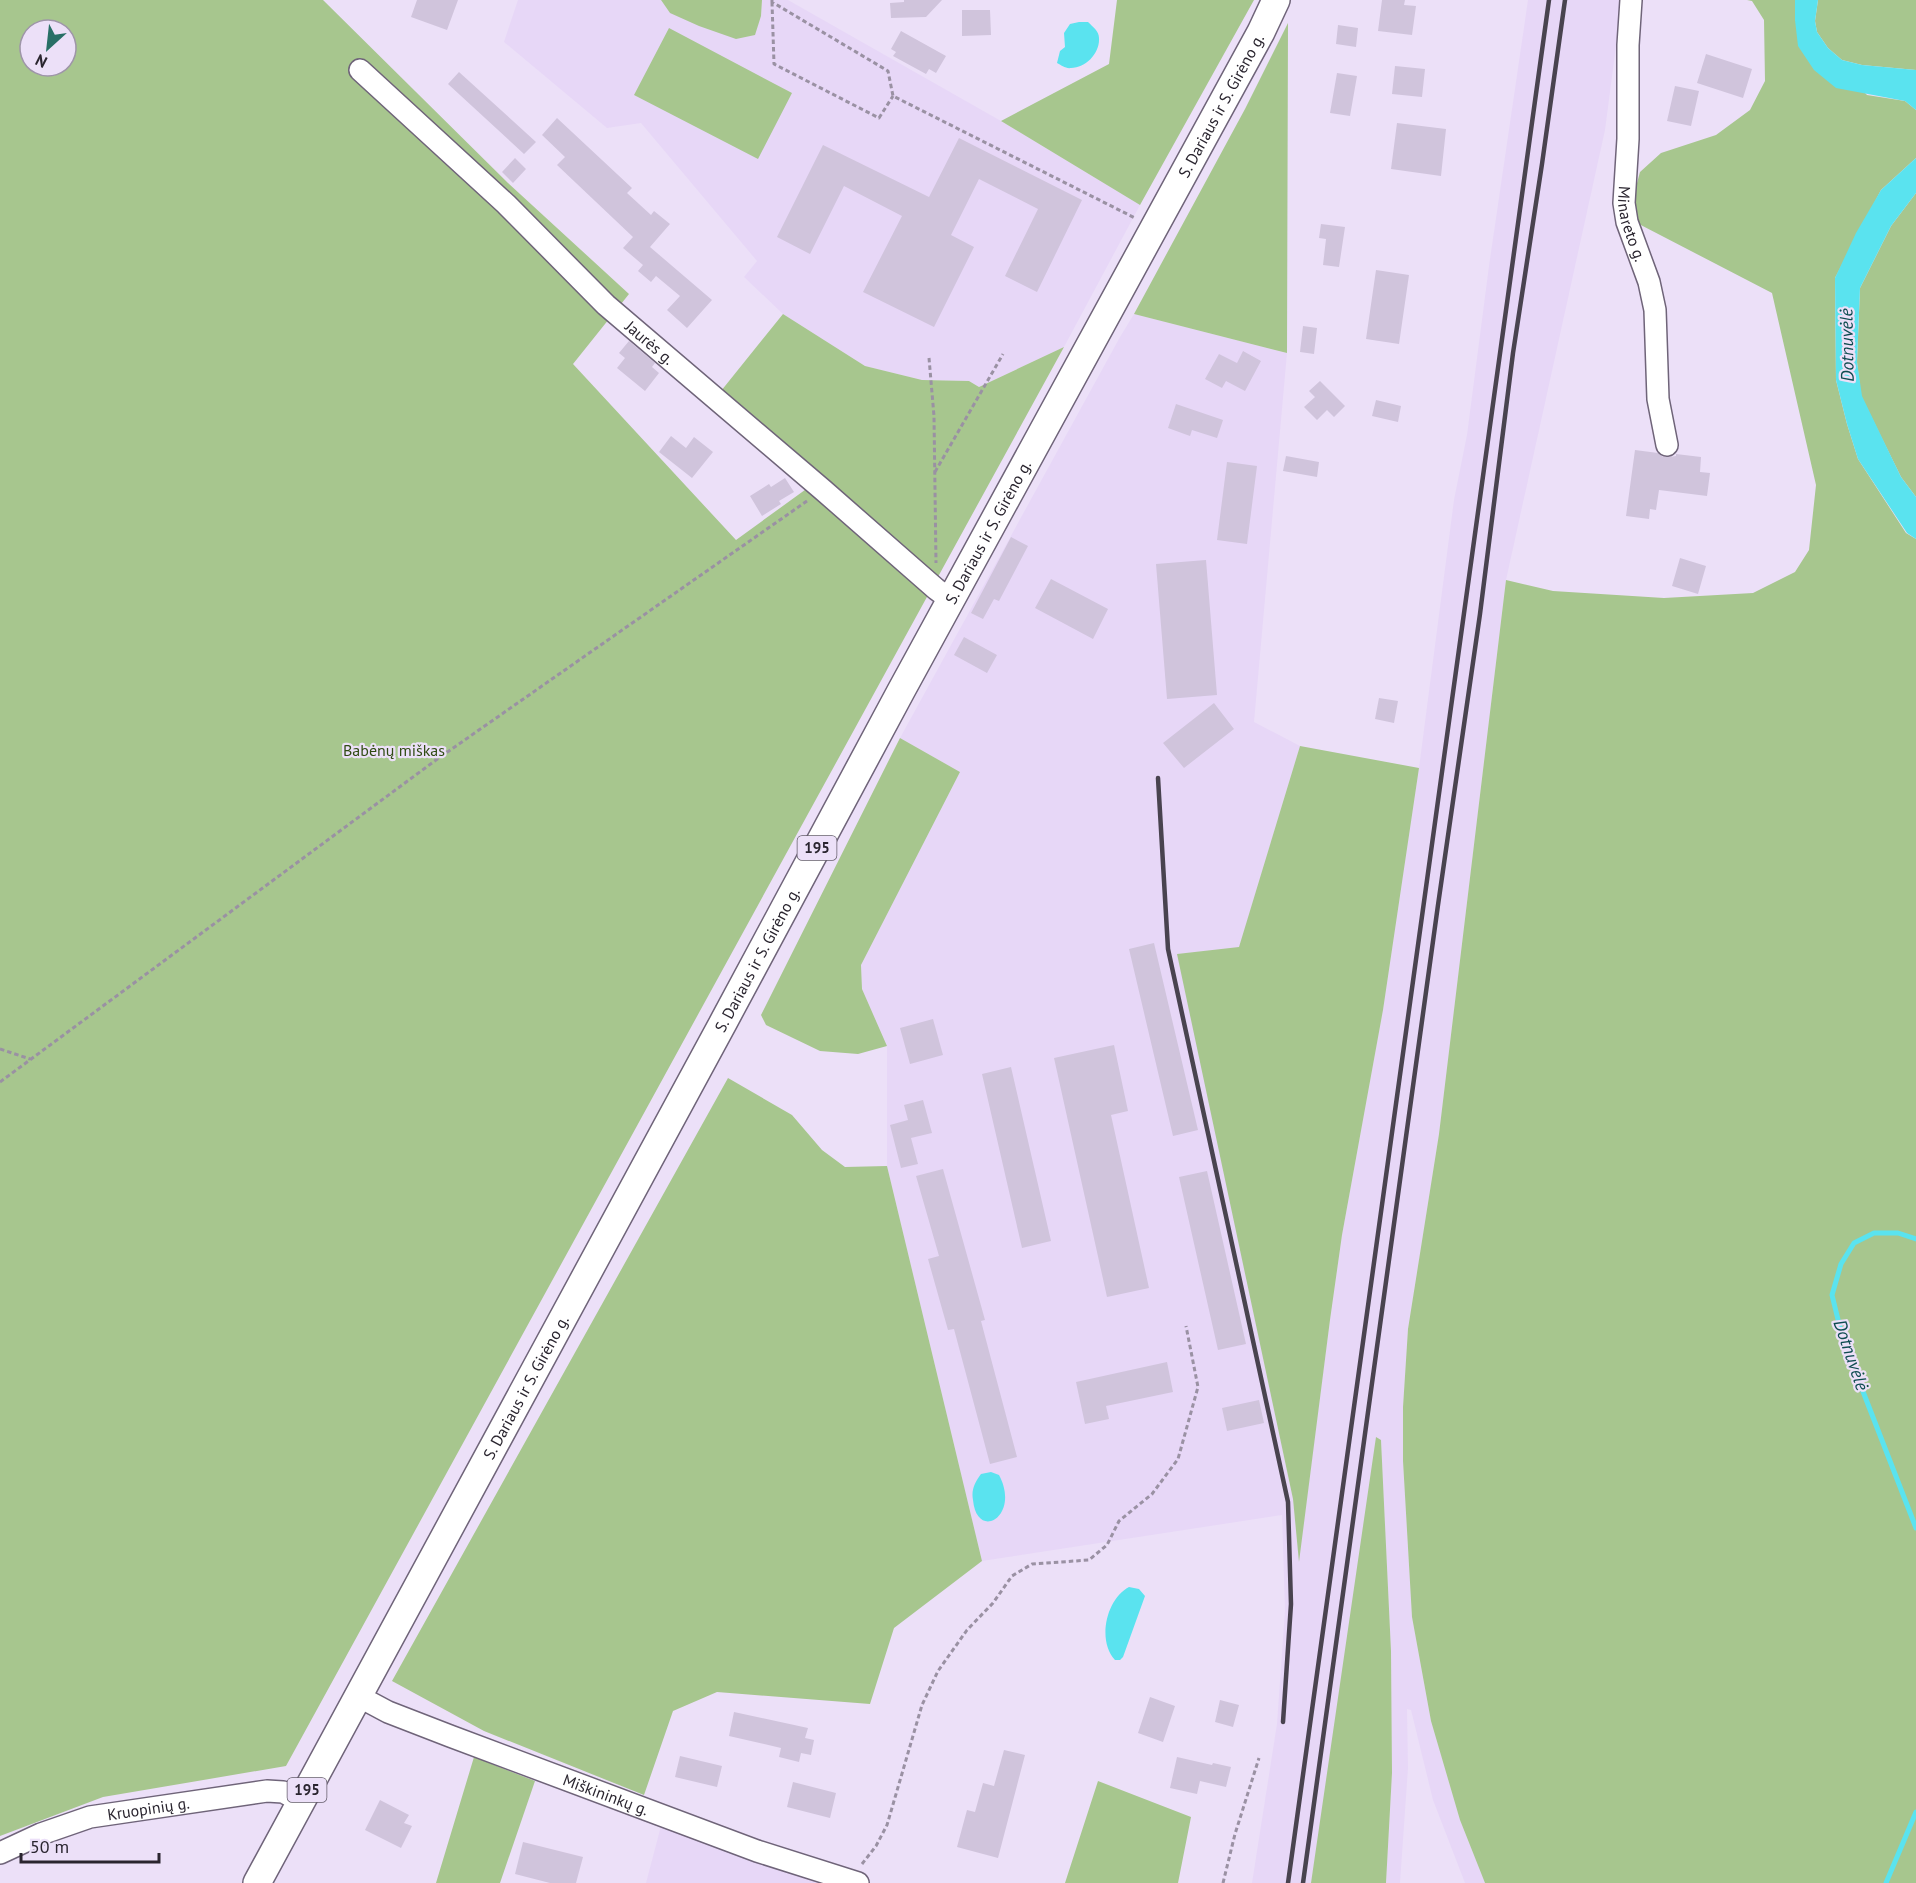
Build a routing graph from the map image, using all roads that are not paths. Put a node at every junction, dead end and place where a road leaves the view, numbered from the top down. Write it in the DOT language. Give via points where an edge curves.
graph roads {
  1 [pos="1276,0"];
  2 [pos="1631,0"];
  3 [pos="360,70"];
  4 [pos="1667,445"];
  5 [pos="943,594"];
  6 [pos="358,1696"];
  7 [pos="301,1801"];
  8 [pos="0,1853"];
  9 [pos="856,1882"];
  10 [pos="257,1883"];
  1 -- 5 [label="main road, S. Dariaus ir S. Girėno g. / 195" via="1154,227"];
  2 -- 4 [label="street, Minareto g." via="1624,203 1655,310 1658,399"];
  3 -- 5 [label="street, Jaurės g." via="506,204 606,304"];
  5 -- 6 [label="main road, S. Dariaus ir S. Girėno g. / 195" via="719,1032"];
  6 -- 7 [label="main road, 195"];
  6 -- 9 [label="street, Miškininkų g." via="388,1712 757,1851"];
  7 -- 8 [label="street, Kruopinių g." via="283,1792 267,1791 90,1817"];
  7 -- 10 [label="main road, 195"];
}
